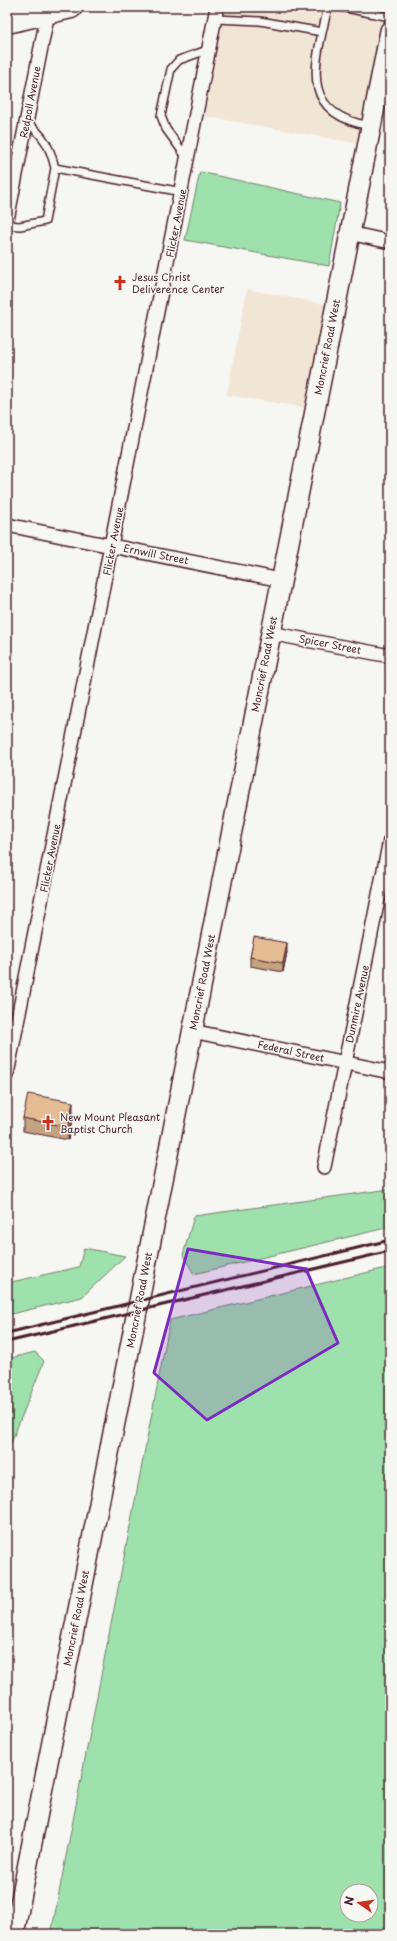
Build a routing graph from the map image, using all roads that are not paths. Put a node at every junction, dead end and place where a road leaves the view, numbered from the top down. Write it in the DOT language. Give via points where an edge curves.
graph roads {
  1 [pos="71,7"];
  2 [pos="328,7"];
  3 [pos="341,7"];
  4 [pos="49,10"];
  5 [pos="217,13"];
  6 [pos="390,17"];
  7 [pos="7,22"];
  8 [pos="390,31"];
  9 [pos="322,32"];
  10 [pos="210,49"];
  11 [pos="26,122"];
  12 [pos="371,126"];
  13 [pos="188,159"];
  14 [pos="55,168"];
  15 [pos="182,192"];
  16 [pos="9,208"];
  17 [pos="7,220"];
  18 [pos="7,225"];
  19 [pos="349,233"];
  20 [pos="390,242"];
  21 [pos="7,525"];
  22 [pos="112,546"];
  23 [pos="281,580"];
  24 [pos="270,633"];
  25 [pos="390,656"];
  26 [pos="390,840"];
  27 [pos="192,1031"];
  28 [pos="345,1063"];
  29 [pos="390,1072"];
  30 [pos="7,1074"];
  31 [pos="324,1167"];
  32 [pos="14,1934"];
  1 -- 4 [label="highway"];
  2 -- 9 [label="lane"];
  3 -- 6 [label="lane"];
  4 -- 7 [label="highway"];
  4 -- 11 [label="street, Redpoll Avenue"];
  5 -- 9 [label="lane"];
  5 -- 10 [label="street, Flicker Avenue"];
  8 -- 12 [label="street, Moncrief Road West"];
  9 -- 12 [label="lane" via="316,77 319,94 334,113"];
  10 -- 13 [label="street, Flicker Avenue"];
  10 -- 13 [label="lane" via="179,60 171,69 161,116 166,129"];
  11 -- 14 [label="lane" via="39,132 49,148"];
  11 -- 16 [label="street, Redpoll Avenue"];
  12 -- 19 [label="street, Moncrief Road West"];
  13 -- 15 [label="street, Flicker Avenue"];
  14 -- 15 [label="lane"];
  14 -- 18 [label="lane" via="44,221 20,226"];
  15 -- 22 [label="street, Flicker Avenue"];
  16 -- 17 [label="street, Redpoll Avenue"];
  19 -- 20 [label="street"];
  19 -- 23 [label="street, Moncrief Road West"];
  21 -- 22 [label="street, Ernwill Street"];
  22 -- 23 [label="street, Ernwill Street"];
  22 -- 30 [label="street, Flicker Avenue"];
  23 -- 24 [label="street, Moncrief Road West"];
  24 -- 25 [label="street, Spicer Street"];
  24 -- 27 [label="street, Moncrief Road West"];
  26 -- 28 [label="street, Dunmire Avenue"];
  27 -- 28 [label="street, Federal Street"];
  27 -- 32 [label="street, Moncrief Road West"];
  28 -- 29 [label="street, Federal Street"];
  28 -- 31 [label="street, Dunmire Avenue"];
}
